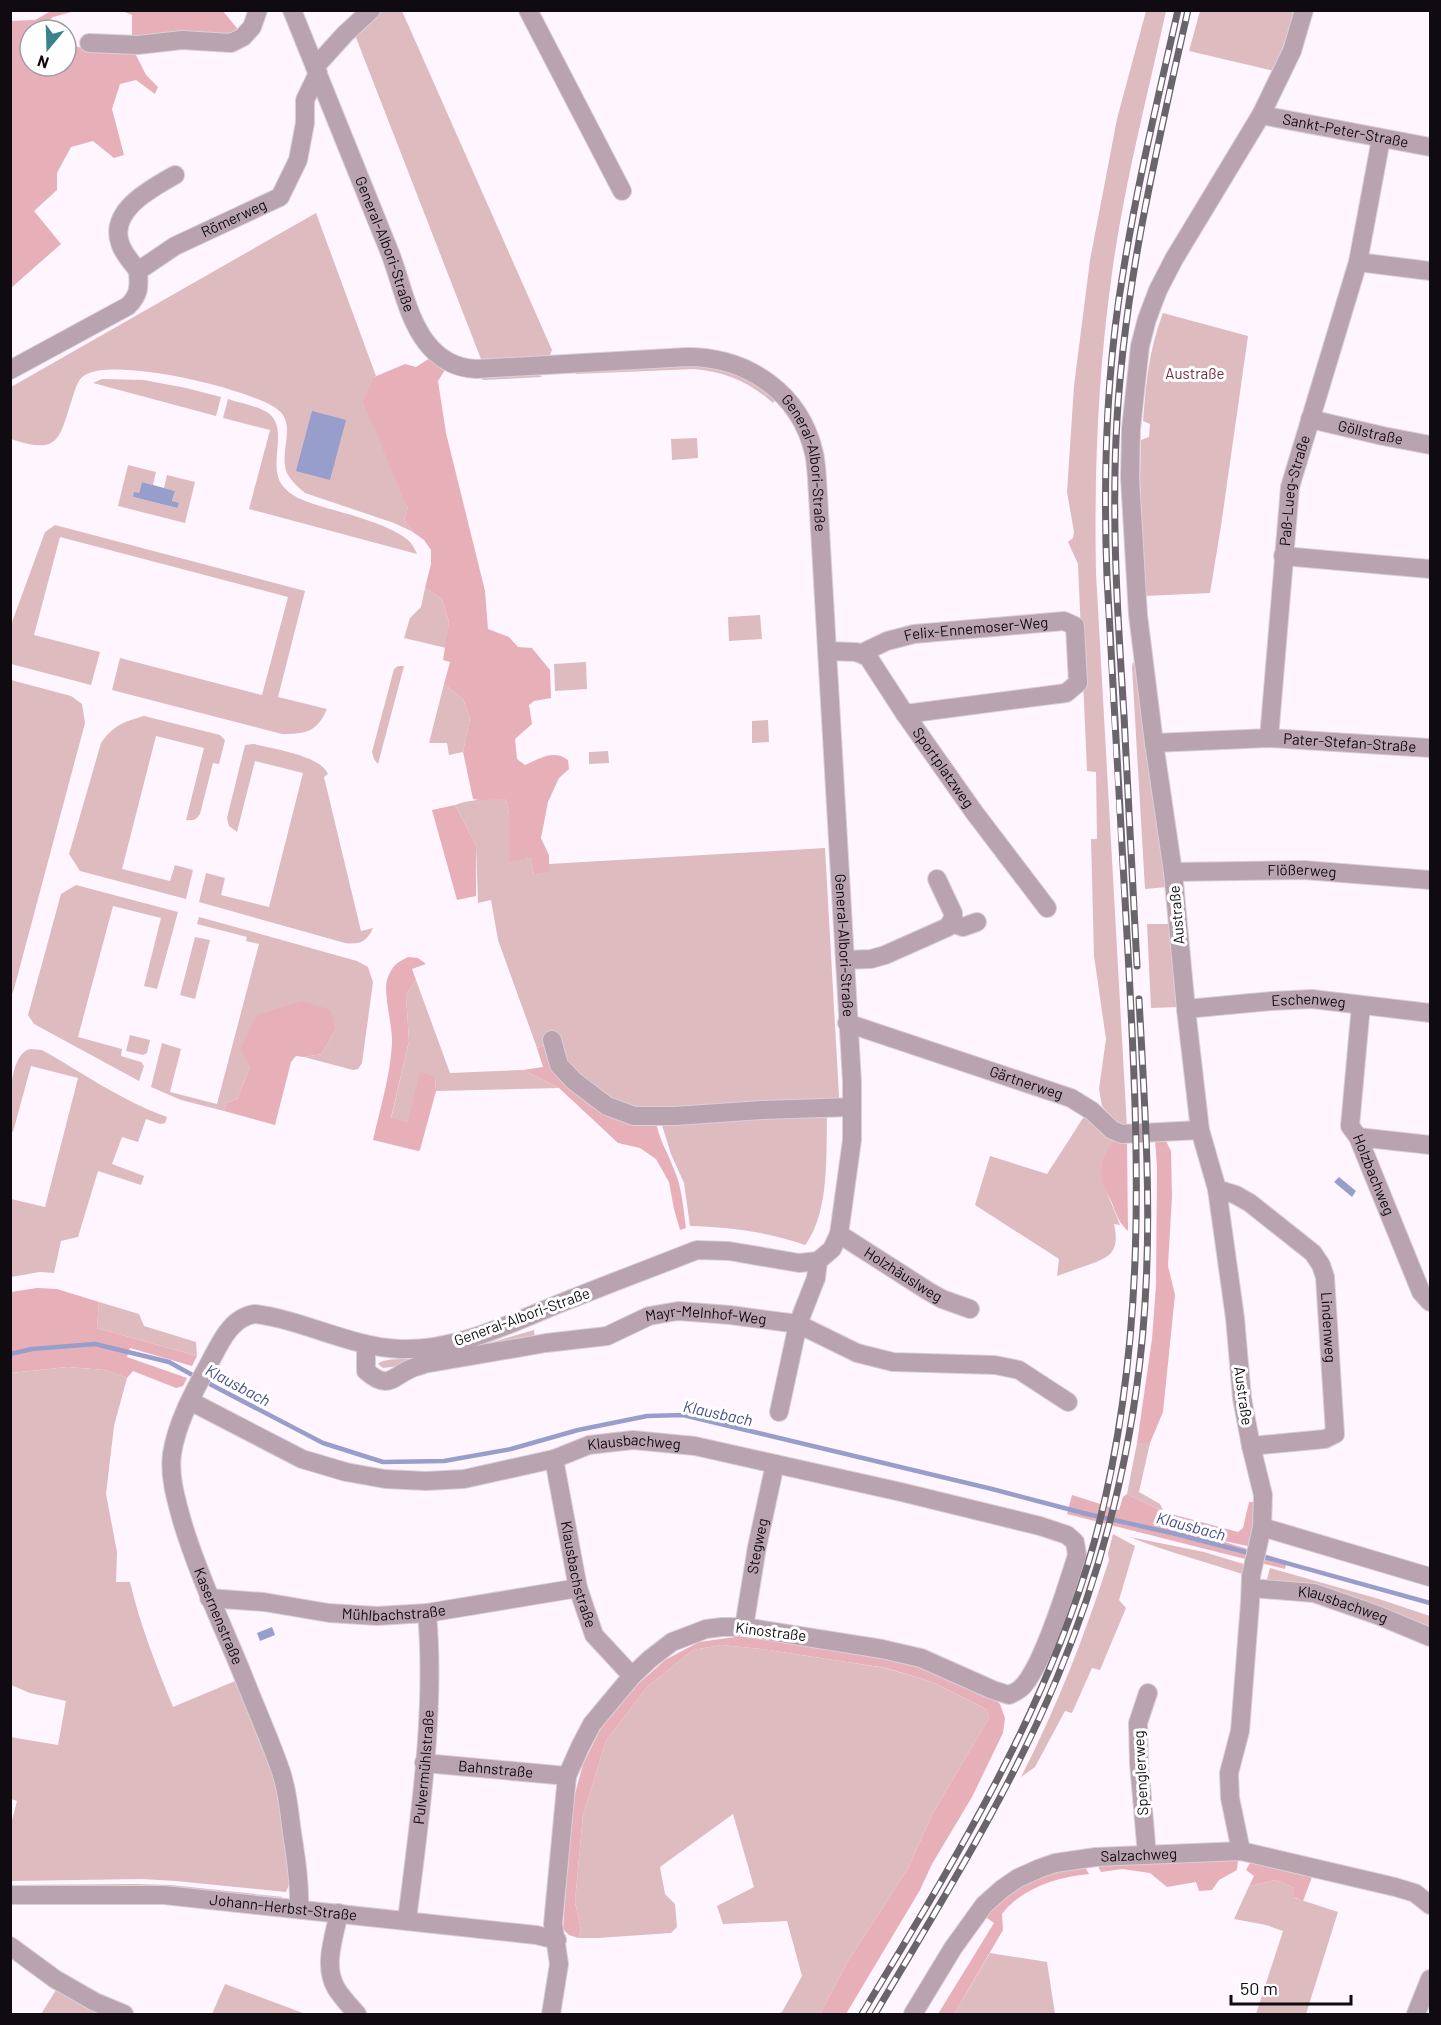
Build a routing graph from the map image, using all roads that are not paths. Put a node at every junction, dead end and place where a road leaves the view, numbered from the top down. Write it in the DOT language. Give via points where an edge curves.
graph roads {
  1 [pos="258,10"];
  2 [pos="292,10"];
  3 [pos="371,10"];
  4 [pos="528,10"];
  5 [pos="1304,10"];
  6 [pos="89,43"];
  7 [pos="317,70"];
  8 [pos="1261,115"];
  9 [pos="1381,139"];
  10 [pos="1431,147"];
  11 [pos="175,175"];
  12 [pos="622,191"];
  13 [pos="1358,262"];
  14 [pos="138,271"];
  15 [pos="1431,272"];
  16 [pos="10,370"];
  17 [pos="1310,419"];
  18 [pos="1431,445"];
  19 [pos="1283,556"];
  20 [pos="1431,569"];
  21 [pos="827,651"];
  22 [pos="862,654"];
  23 [pos="905,714"];
  24 [pos="1269,738"];
  25 [pos="1154,743"];
  26 [pos="1431,748"];
  27 [pos="1173,872"];
  28 [pos="936,879"];
  29 [pos="1431,880"];
  30 [pos="1047,908"];
  31 [pos="977,922"];
  32 [pos="951,923"];
  33 [pos="845,960"];
  34 [pos="1361,1005"];
  35 [pos="1186,1009"];
  36 [pos="1431,1012"];
  37 [pos="848,1023"];
  38 [pos="552,1040"];
  39 [pos="852,1107"];
  40 [pos="1200,1130"];
  41 [pos="1358,1137"];
  42 [pos="1431,1146"];
  43 [pos="1217,1189"];
  44 [pos="839,1234"];
  45 [pos="818,1260"];
  46 [pos="1431,1302"];
  47 [pos="970,1309"];
  48 [pos="798,1324"];
  49 [pos="228,1331"];
  50 [pos="368,1345"];
  51 [pos="191,1399"];
  52 [pos="1068,1402"];
  53 [pos="779,1412"];
  54 [pos="1251,1446"];
  55 [pos="554,1459"];
  56 [pos="775,1464"];
  57 [pos="1261,1530"];
  58 [pos="1077,1555"];
  59 [pos="1431,1577"];
  60 [pos="1251,1582"];
  61 [pos="578,1588"];
  62 [pos="209,1598"];
  63 [pos="427,1613"];
  64 [pos="744,1627"];
  65 [pos="1431,1637"];
  66 [pos="632,1676"];
  67 [pos="1148,1693"];
  68 [pos="424,1763"];
  69 [pos="567,1776"];
  70 [pos="1240,1851"];
  71 [pos="1147,1855"];
  72 [pos="10,1895"];
  73 [pos="1431,1905"];
  74 [pos="299,1910"];
  75 [pos="339,1913"];
  76 [pos="407,1920"];
  77 [pos="557,1940"];
  78 [pos="10,1946"];
  79 [pos="1431,1979"];
  80 [pos="124,2014"];
  81 [pos="357,2014"];
  82 [pos="551,2014"];
  83 [pos="913,2014"];
  84 [pos="1416,2014"];
  1 -- 6 [label="street" via="252,27 231,43"];
  2 -- 7 [label="street, General-Albori-Straße"];
  3 -- 7 [label="street, Römerweg" via="345,34"];
  4 -- 12 [label="street"];
  5 -- 8 [label="street, Austraße" via="1292,51"];
  7 -- 14 [label="street, Römerweg" via="305,100 305,123 297,160 280,196 175,246"];
  7 -- 21 [label="street, General-Albori-Straße" via="415,323 435,353 458,366 476,369 687,357 719,359 755,374 786,397 803,423 814,454"];
  8 -- 9 [label="street, Sankt-Peter-Straße"];
  8 -- 25 [label="street, Austraße" via="1162,281 1140,346 1130,477 1138,615"];
  9 -- 10 [label="street, Sankt-Peter-Straße"];
  9 -- 13 [label="street, Paß-Lueg-Straße"];
  11 -- 14 [label="street" via="137,199 123,216 118,232 120,243"];
  13 -- 15 [label="street"];
  13 -- 17 [label="street, Paß-Lueg-Straße"];
  14 -- 16 [label="street" via="140,289 128,306"];
  17 -- 18 [label="street, Göllstraße"];
  17 -- 19 [label="street, Paß-Lueg-Straße" via="1290,487"];
  19 -- 20 [label="street"];
  19 -- 24 [label="street, Paß-Lueg-Straße"];
  21 -- 22 [label="street"];
  21 -- 33 [label="street, General-Albori-Straße"];
  22 -- 23 [label="street, Sportplatzweg" via="868,657"];
  22 -- 23 [label="street, Felix-Ennemoser-Weg" via="887,641 914,634 1064,621 1075,627 1078,683 1066,693"];
  23 -- 30 [label="street, Sportplatzweg"];
  24 -- 25 [label="street"];
  24 -- 26 [label="street, Pater-Stefan-Straße"];
  25 -- 27 [label="street, Austraße"];
  27 -- 29 [label="street, Flößerweg" via="1304,870"];
  27 -- 35 [label="street, Austraße"];
  28 -- 32 [label="street" via="952,908"];
  31 -- 32 [label="street" via="963,927"];
  32 -- 33 [label="street" via="885,956"];
  33 -- 37 [label="street, General-Albori-Straße"];
  34 -- 35 [label="street, Eschenweg" via="1312,999"];
  34 -- 36 [label="street, Eschenweg"];
  34 -- 41 [label="street, Holzbachweg" via="1350,1126"];
  35 -- 40 [label="street, Austraße"];
  37 -- 39 [label="street, General-Albori-Straße"];
  37 -- 40 [label="street, Gärtnerweg" via="1071,1098 1122,1134"];
  38 -- 39 [label="street" via="559,1065 574,1081 607,1106 634,1116"];
  39 -- 44 [label="street, General-Albori-Straße" via="852,1140"];
  40 -- 43 [label="street, Austraße"];
  41 -- 42 [label="street"];
  41 -- 46 [label="street, Holzbachweg" via="1421,1292"];
  43 -- 54 [label="street, Austraße"];
  43 -- 54 [label="street, Lindenweg" via="1250,1203 1313,1253 1325,1276 1335,1434 1325,1439"];
  44 -- 45 [label="street, General-Albori-Straße" via="832,1249"];
  44 -- 47 [label="street, Holzhäuslweg" via="928,1291"];
  45 -- 48 [label="street, General-Albori-Straße" via="816,1278"];
  45 -- 50 [label="street, General-Albori-Straße" via="799,1263 729,1251 697,1250 448,1344 405,1349"];
  48 -- 50 [label="street, Mayr-Melnhof-Weg" via="678,1311 649,1316 607,1336 424,1364 395,1380 385,1381 366,1371"];
  48 -- 52 [label="street, Mayr-Melnhof-Weg" via="856,1353 893,1362 995,1365 1019,1370"];
  48 -- 53 [label="street, General-Albori-Straße"];
  49 -- 50 [label="street, General-Albori-Straße" via="239,1320 255,1314"];
  49 -- 51 [label="street, Kasernenstraße"];
  51 -- 55 [label="street, Klausbachweg" via="302,1459 384,1479 464,1479"];
  51 -- 62 [label="street, Kasernenstraße" via="175,1441 172,1478 191,1550"];
  54 -- 57 [label="street, Austraße" via="1263,1495"];
  55 -- 56 [label="street, Klausbachweg" via="589,1444 633,1440 695,1446"];
  55 -- 61 [label="street, Klausbachstraße"];
  56 -- 58 [label="street, Klausbachweg" via="1040,1526 1066,1534 1075,1542"];
  56 -- 64 [label="street, Stegweg"];
  57 -- 59 [label="street"];
  57 -- 60 [label="street, Austraße"];
  58 -- 64 [label="street, Kinostraße" via="1032,1674 1009,1695 921,1658"];
  60 -- 65 [label="street, Klausbachweg" via="1314,1593"];
  60 -- 70 [label="street, Austraße" via="1240,1731 1229,1773"];
  61 -- 63 [label="street, Mühlbachstraße"];
  61 -- 66 [label="street, Klausbachstraße" via="594,1635"];
  62 -- 63 [label="street, Mühlbachstraße" via="328,1613"];
  62 -- 74 [label="street, Kasernenstraße" via="286,1791"];
  63 -- 68 [label="street, Pulvermühlstraße" via="430,1649"];
  64 -- 66 [label="street, Kinostraße" via="722,1627 672,1642"];
  66 -- 69 [label="street, Kinostraße" via="592,1724"];
  67 -- 71 [label="street, Spenglerweg" via="1138,1723"];
  68 -- 69 [label="street, Bahnstraße"];
  68 -- 76 [label="street, Pulvermühlstraße"];
  69 -- 77 [label="street, Kinostraße" via="554,1924"];
  70 -- 71 [label="street, Salzachweg"];
  70 -- 73 [label="street, Salzachweg" via="1395,1887 1415,1893"];
  71 -- 83 [label="street, Salzachweg" via="1055,1863 1010,1884 972,1920"];
  72 -- 74 [label="street, Johann-Herbst-Straße" via="164,1894"];
  74 -- 75 [label="street, Johann-Herbst-Straße"];
  75 -- 76 [label="street, Johann-Herbst-Straße"];
  75 -- 81 [label="street" via="330,1972 336,1989"];
  76 -- 77 [label="street, Johann-Herbst-Straße"];
  77 -- 82 [label="street, Kinostraße" via="559,1964"];
  78 -- 80 [label="street" via="55,1979"];
  79 -- 84 [label="street"];
}
